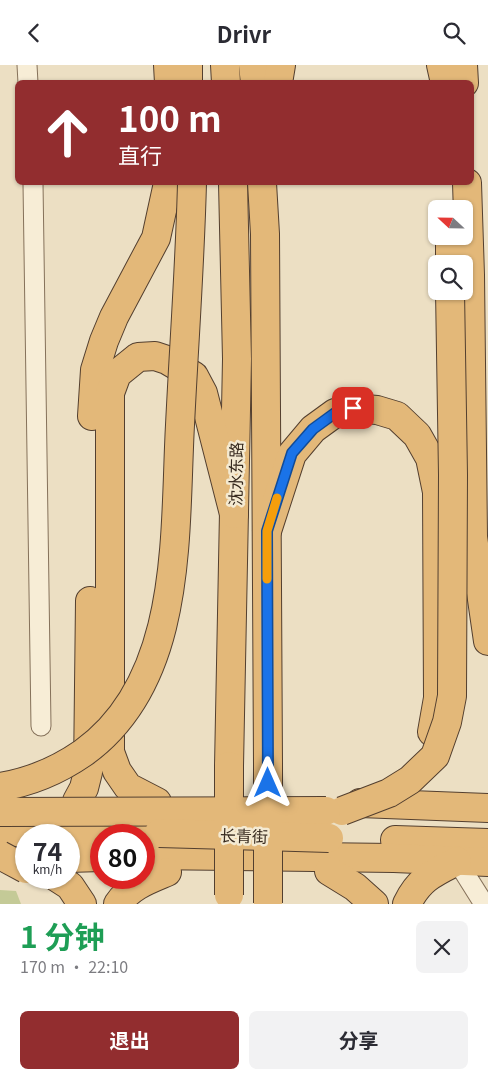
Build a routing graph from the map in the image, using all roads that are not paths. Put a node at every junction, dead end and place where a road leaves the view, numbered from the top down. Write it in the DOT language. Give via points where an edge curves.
graph roads {
  1 [pos="27,65"];
  2 [pos="168,65"];
  3 [pos="188,65"];
  4 [pos="224,65"];
  5 [pos="253,65"];
  6 [pos="281,65"];
  7 [pos="28,80"];
  8 [pos="169,80"];
  9 [pos="188,80"];
  10 [pos="226,80"];
  11 [pos="255,80"];
  12 [pos="278,80"];
  13 [pos="33,185"];
  14 [pos="168,185"];
  15 [pos="192,185"];
  16 [pos="233,185"];
  17 [pos="449,185"];
  18 [pos="467,185"];
  19 [pos="264,190"];
  20 [pos="449,200"];
  21 [pos="450,300"];
  22 [pos="234,515"];
  23 [pos="267,531"];
  24 [pos="488,641"];
  25 [pos="42,726"];
  26 [pos="0,787"];
  27 [pos="0,800"];
  28 [pos="77,801"];
  29 [pos="157,801"];
  30 [pos="396,805"];
  31 [pos="488,808"];
  32 [pos="342,811"];
  33 [pos="0,812"];
  34 [pos="488,816"];
  35 [pos="0,832"];
  36 [pos="155,855"];
  37 [pos="480,860"];
  38 [pos="155,871"];
  39 [pos="329,871"];
  40 [pos="52,889"];
  41 [pos="72,889"];
  42 [pos="131,889"];
  43 [pos="229,899"];
  44 [pos="268,903"];
  45 [pos="67,904"];
  46 [pos="82,904"];
  47 [pos="118,904"];
  48 [pos="374,904"];
  49 [pos="407,904"];
  50 [pos="484,904"];
  1 -- 7 [label="street"];
  2 -- 8 [label="highway"];
  3 -- 9 [label="highway"];
  4 -- 10 [label="highway"];
  5 -- 11 [label="highway"];
  6 -- 12 [label="highway"];
  13 -- 25 [label="street"];
  14 -- 28 [label="highway" via="156,238 114,317 96,370 92,400 88,772"];
  15 -- 26 [label="highway, bridge" via="173,555 164,621 155,654 136,696 97,743 63,767 23,783"];
  16 -- 22 [label="highway, 沈水东路" via="238,359"];
  17 -- 20 [label="highway"];
  18 -- 24 [label="highway" via="473,537"];
  19 -- 23 [label="highway, 沈水东路"];
  21 -- 32 [label="highway, bridge" via="452,686 447,722 435,756 410,780 389,793"];
  22 -- 29 [label="highway" via="202,393 194,377 167,360 155,356 138,357 117,374 110,393 110,752 128,787"];
  22 -- 43 [label="highway, 沈水东路, bridge"];
  23 -- 30 [label="highway" via="292,453 313,429 335,413 353,408 397,416 417,435 430,458 437,492 438,699 425,762 416,784"];
  23 -- 44 [label="highway, 沈水东路, bridge"];
  27 -- 28 [label="highway"];
  28 -- 29 [label="highway"];
  29 -- 30 [label="highway"];
  30 -- 31 [label="highway"];
  32 -- 33 [label="highway, 长青街, bridge"];
  32 -- 34 [label="highway, 长青街"];
  35 -- 37 [label="highway, 长青街, bridge" via="159,833"];
  36 -- 37 [label="highway"];
  37 -- 39 [label="highway"];
  37 -- 49 [label="highway" via="428,875 413,891"];
  37 -- 50 [label="street"];
  38 -- 39 [label="highway" via="288,875"];
  39 -- 48 [label="highway"];
  40 -- 45 [label="highway"];
  41 -- 46 [label="highway"];
  42 -- 47 [label="highway"];
}
